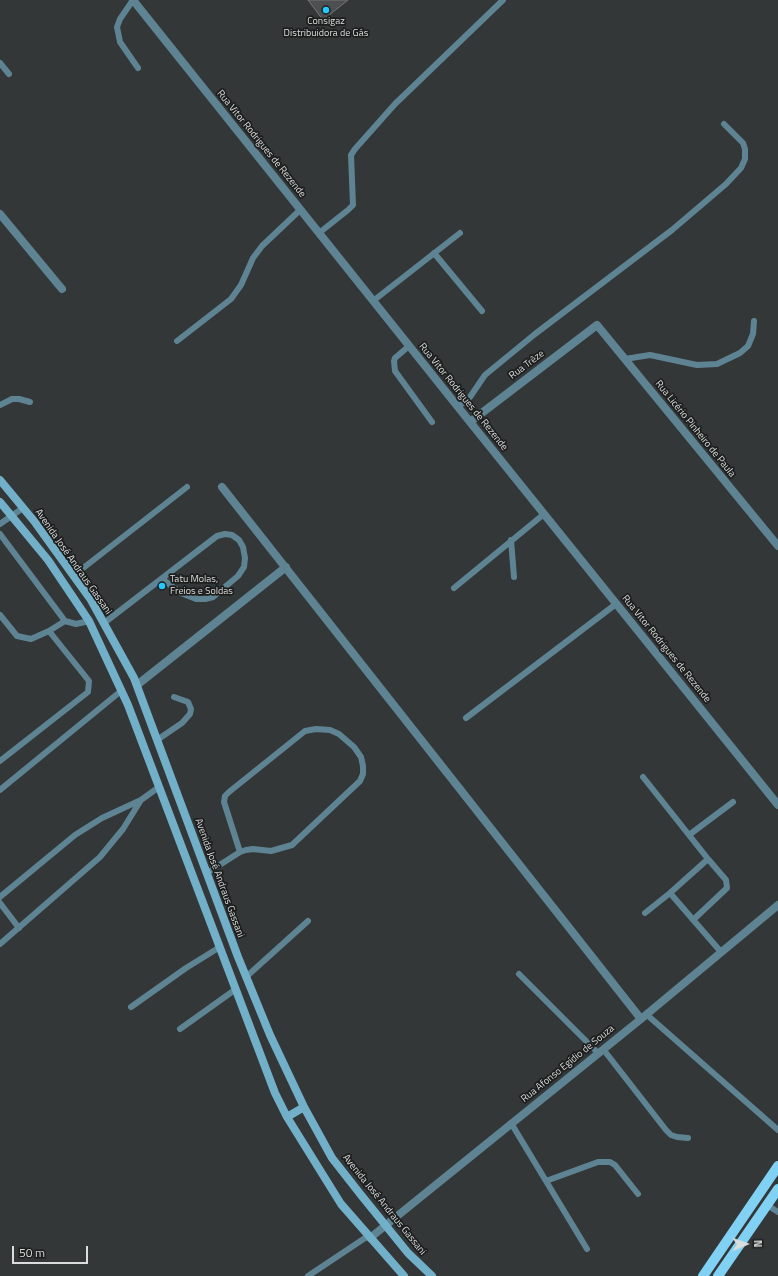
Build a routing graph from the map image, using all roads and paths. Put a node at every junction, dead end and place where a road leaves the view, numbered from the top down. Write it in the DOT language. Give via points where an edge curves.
graph roads {
  1 [pos="133,0"];
  2 [pos="503,0"];
  3 [pos="0,63"];
  4 [pos="138,68"];
  5 [pos="9,74"];
  6 [pos="724,124"];
  7 [pos="300,210"];
  8 [pos="0,214"];
  9 [pos="460,233"];
  10 [pos="319,234"];
  11 [pos="434,253"];
  12 [pos="62,289"];
  13 [pos="373,301"];
  14 [pos="482,311"];
  15 [pos="754,322"];
  16 [pos="597,325"];
  17 [pos="177,341"];
  18 [pos="409,346"];
  19 [pos="625,359"];
  20 [pos="30,402"];
  21 [pos="0,405"];
  22 [pos="458,407"];
  23 [pos="432,422"];
  24 [pos="470,422"];
  25 [pos="0,480"];
  26 [pos="187,487"];
  27 [pos="222,487"];
  28 [pos="0,502"];
  29 [pos="23,508"];
  30 [pos="544,514"];
  31 [pos="11,516"];
  32 [pos="0,524"];
  33 [pos="0,534"];
  34 [pos="511,540"];
  35 [pos="778,546"];
  36 [pos="286,567"];
  37 [pos="73,576"];
  38 [pos="514,577"];
  39 [pos="162,578"];
  40 [pos="454,588"];
  41 [pos="616,604"];
  42 [pos="0,614"];
  43 [pos="65,621"];
  44 [pos="89,621"];
  45 [pos="104,623"];
  46 [pos="49,630"];
  47 [pos="137,685"];
  48 [pos="121,691"];
  49 [pos="174,697"];
  50 [pos="466,718"];
  51 [pos="157,740"];
  52 [pos="0,761"];
  53 [pos="643,778"];
  54 [pos="159,787"];
  55 [pos="0,790"];
  56 [pos="177,791"];
  57 [pos="163,798"];
  58 [pos="141,800"];
  59 [pos="733,802"];
  60 [pos="778,805"];
  61 [pos="689,836"];
  62 [pos="240,852"];
  63 [pos="708,858"];
  64 [pos="207,874"];
  65 [pos="670,893"];
  66 [pos="0,897"];
  67 [pos="0,902"];
  68 [pos="778,905"];
  69 [pos="645,913"];
  70 [pos="308,920"];
  71 [pos="693,920"];
  72 [pos="19,928"];
  73 [pos="0,944"];
  74 [pos="220,948"];
  75 [pos="721,952"];
  76 [pos="238,957"];
  77 [pos="226,962"];
  78 [pos="519,974"];
  79 [pos="246,977"];
  80 [pos="236,989"];
  81 [pos="131,1007"];
  82 [pos="644,1016"];
  83 [pos="180,1029"];
  84 [pos="601,1051"];
  85 [pos="304,1107"];
  86 [pos="286,1117"];
  87 [pos="511,1123"];
  88 [pos="778,1130"];
  89 [pos="688,1138"];
  90 [pos="778,1166"];
  91 [pos="546,1181"];
  92 [pos="767,1182"];
  93 [pos="778,1190"];
  94 [pos="638,1194"];
  95 [pos="767,1205"];
  96 [pos="778,1212"];
  97 [pos="385,1225"];
  98 [pos="369,1237"];
  99 [pos="587,1249"];
  100 [pos="308,1276"];
  101 [pos="404,1276"];
  102 [pos="432,1276"];
  103 [pos="703,1276"];
  104 [pos="718,1276"];
  1 -- 4 [label="lane" via="117,27 120,42"];
  1 -- 7 [label="street, Rua Vitor Rodrigues de Rezende"];
  2 -- 10 [label="lane" via="395,104 354,149 351,155 353,205"];
  3 -- 5 [label="lane"];
  6 -- 22 [label="lane" via="743,143 745,149 745,159 741,168 726,184 672,230 485,375 470,396"];
  7 -- 10 [label="street, Rua Vitor Rodrigues de Rezende"];
  7 -- 17 [label="lane" via="262,246 231,299"];
  8 -- 12 [label="street"];
  9 -- 11 [label="lane"];
  10 -- 13 [label="street, Rua Vitor Rodrigues de Rezende"];
  11 -- 13 [label="lane"];
  11 -- 14 [label="lane"];
  13 -- 18 [label="street, Rua Vitor Rodrigues de Rezende"];
  15 -- 19 [label="lane" via="748,346 740,353 717,364 697,365 650,355"];
  16 -- 19 [label="street, Rua Licério Pinheiro de Paula"];
  16 -- 24 [label="street, Rua Trêze"];
  18 -- 22 [label="street, Rua Vitor Rodrigues de Rezende"];
  18 -- 23 [label="lane" via="395,358 395,371"];
  19 -- 35 [label="street, Rua Licério Pinheiro de Paula"];
  20 -- 21 [label="lane" via="19,399"];
  22 -- 24 [label="street, Rua Vitor Rodrigues de Rezende"];
  24 -- 30 [label="street, Rua Vitor Rodrigues de Rezende"];
  25 -- 29 [label="main road, Avenida José Andraus Gassani"];
  26 -- 37 [label="lane"];
  27 -- 36 [label="street"];
  28 -- 31 [label="main road, Avenida José Andraus Gassani"];
  29 -- 31 [label="lane"];
  29 -- 37 [label="main road, Avenida José Andraus Gassani"];
  30 -- 34 [label="lane"];
  30 -- 41 [label="street, Rua Vitor Rodrigues de Rezende"];
  31 -- 32 [label="lane"];
  31 -- 44 [label="main road, Avenida José Andraus Gassani" via="48,560"];
  33 -- 43 [label="lane"];
  34 -- 38 [label="lane"];
  34 -- 40 [label="lane"];
  36 -- 47 [label="street"];
  36 -- 82 [label="street"];
  37 -- 45 [label="main road, Avenida José Andraus Gassani"];
  39 -- 39 [label="lane" via="217,536 232,535 243,547 244,567 238,576 213,597 196,599 181,593"];
  39 -- 45 [label="lane"];
  41 -- 50 [label="lane"];
  41 -- 60 [label="street, Rua Vitor Rodrigues de Rezende"];
  42 -- 46 [label="lane" via="17,636 31,639"];
  43 -- 44 [label="lane" via="76,624"];
  43 -- 46 [label="lane"];
  44 -- 48 [label="main road, Avenida José Andraus Gassani"];
  45 -- 47 [label="main road, Avenida José Andraus Gassani"];
  46 -- 52 [label="lane" via="89,681 88,692"];
  47 -- 51 [label="main road, Avenida José Andraus Gassani"];
  48 -- 54 [label="main road, Avenida José Andraus Gassani"];
  48 -- 55 [label="lane"];
  49 -- 51 [label="lane" via="188,702 190,714 182,723"];
  51 -- 56 [label="main road, Avenida José Andraus Gassani"];
  53 -- 61 [label="lane"];
  54 -- 57 [label="main road, Avenida José Andraus Gassani"];
  54 -- 58 [label="lane"];
  56 -- 57 [label="main road"];
  56 -- 64 [label="main road, Avenida José Andraus Gassani"];
  57 -- 74 [label="main road, Avenida José Andraus Gassani"];
  58 -- 66 [label="lane" via="112,813 75,835"];
  58 -- 72 [label="lane" via="100,857"];
  59 -- 61 [label="lane"];
  61 -- 63 [label="lane"];
  62 -- 62 [label="lane" via="253,849 271,851 292,845 360,781 363,766 361,757 354,747 330,730 305,731 229,792 224,802"];
  62 -- 64 [label="lane"];
  63 -- 65 [label="lane"];
  63 -- 71 [label="lane" via="726,880 727,888"];
  64 -- 76 [label="main road, Avenida José Andraus Gassani"];
  65 -- 69 [label="lane"];
  65 -- 71 [label="lane"];
  67 -- 72 [label="lane"];
  68 -- 75 [label="street, Rua Afonso Egídio de Souza"];
  70 -- 79 [label="lane"];
  71 -- 75 [label="lane"];
  72 -- 73 [label="lane"];
  74 -- 77 [label="main road, Avenida José Andraus Gassani"];
  74 -- 81 [label="lane" via="186,968"];
  75 -- 82 [label="street, Rua Afonso Egídio de Souza"];
  76 -- 77 [label="main road"];
  76 -- 79 [label="main road, Avenida José Andraus Gassani"];
  77 -- 80 [label="main road, Avenida José Andraus Gassani"];
  78 -- 84 [label="lane"];
  79 -- 85 [label="main road, Avenida José Andraus Gassani"];
  80 -- 83 [label="lane"];
  80 -- 86 [label="main road, Avenida José Andraus Gassani"];
  82 -- 84 [label="street, Rua Afonso Egídio de Souza"];
  82 -- 88 [label="lane"];
  84 -- 87 [label="street, Rua Afonso Egídio de Souza"];
  84 -- 89 [label="lane" via="666,1130 671,1135"];
  85 -- 86 [label="main road"];
  85 -- 97 [label="main road, Avenida José Andraus Gassani" via="332,1158"];
  86 -- 98 [label="main road, Avenida José Andraus Gassani" via="341,1204"];
  87 -- 91 [label="lane"];
  87 -- 97 [label="street, Rua Afonso Egídio de Souza"];
  90 -- 92 [label="main road"];
  91 -- 94 [label="lane" via="598,1162 610,1162"];
  91 -- 99 [label="lane"];
  92 -- 93 [label="main road"];
  92 -- 103 [label="main road"];
  93 -- 95 [label="main road"];
  95 -- 96 [label="lane"];
  95 -- 104 [label="main road"];
  97 -- 98 [label="street, Rua Afonso Egídio de Souza"];
  97 -- 102 [label="main road, Avenida José Andraus Gassani" via="408,1253"];
  98 -- 100 [label="lane"];
  98 -- 101 [label="main road, Avenida José Andraus Gassani"];
}
